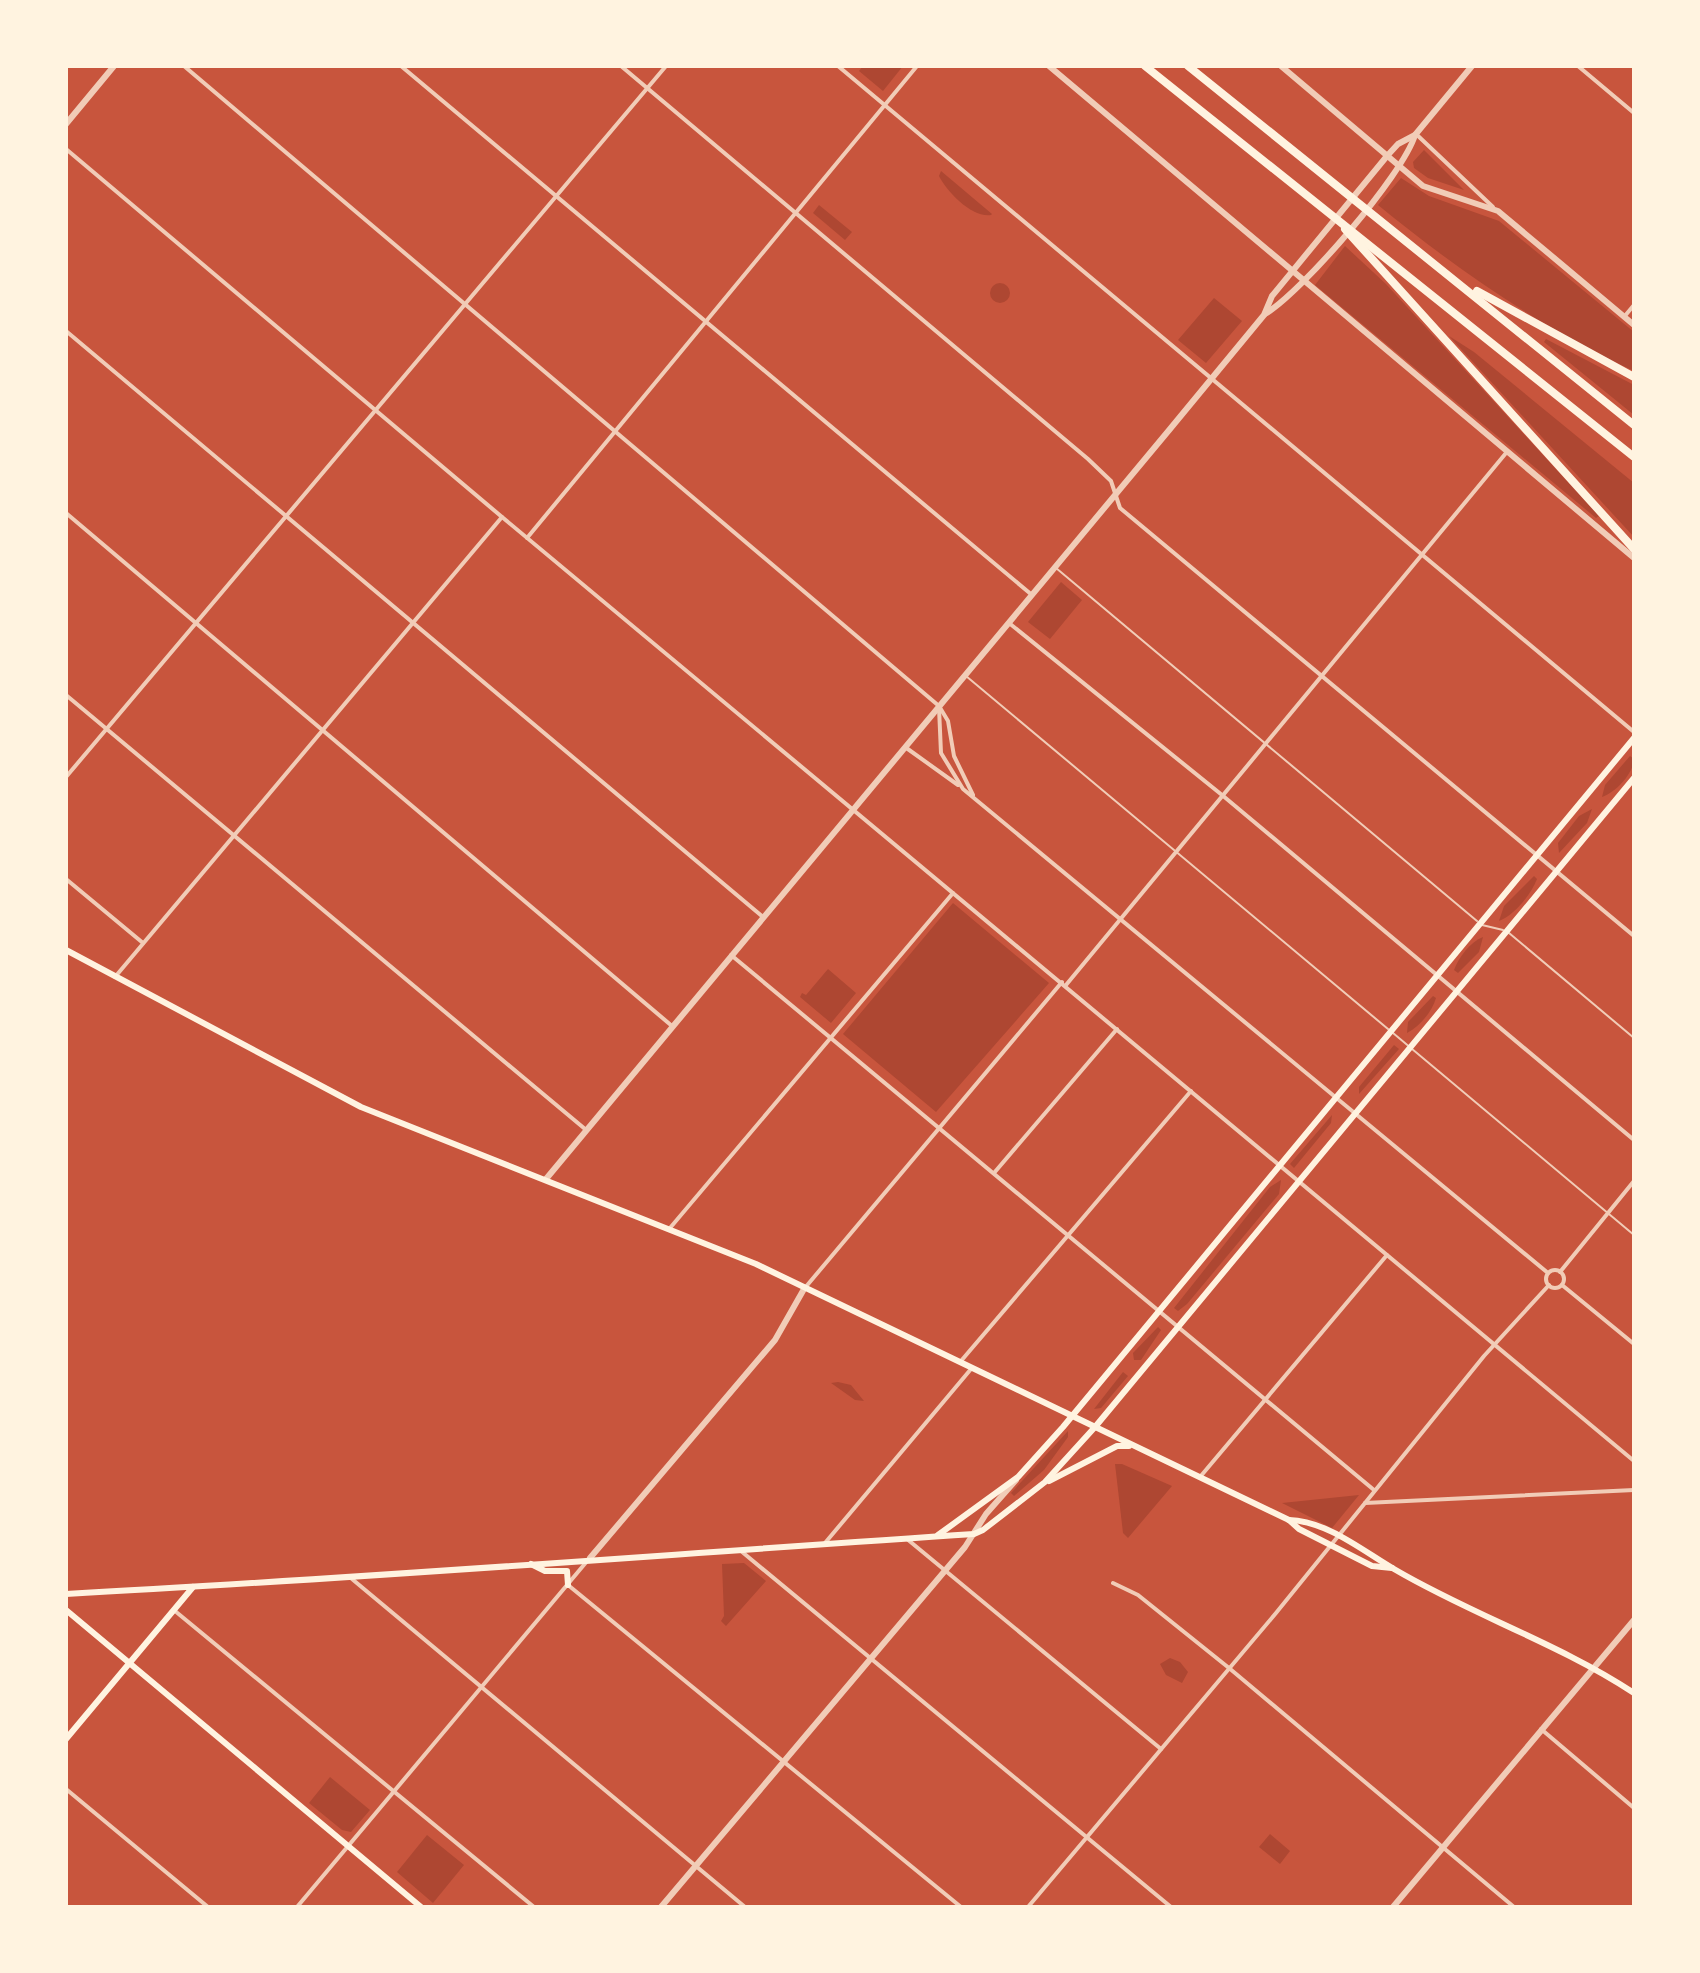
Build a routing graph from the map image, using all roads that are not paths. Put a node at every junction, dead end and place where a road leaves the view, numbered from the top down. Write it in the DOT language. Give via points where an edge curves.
graph roads {
  1 [pos="114,66"];
  2 [pos="184,66"];
  3 [pos="401,66"];
  4 [pos="621,66"];
  5 [pos="666,66"];
  6 [pos="838,66"];
  7 [pos="917,66"];
  8 [pos="1049,66"];
  9 [pos="1145,66"];
  10 [pos="1188,66"];
  11 [pos="1281,66"];
  12 [pos="1472,66"];
  13 [pos="1578,66"];
  14 [pos="648,88"];
  15 [pos="885,106"];
  16 [pos="1634,113"];
  17 [pos="66,124"];
  18 [pos="1415,134"];
  19 [pos="66,149"];
  20 [pos="1387,156"];
  21 [pos="1399,167"];
  22 [pos="558,197"];
  23 [pos="1498,211"];
  24 [pos="797,213"];
  25 [pos="1331,214"];
  26 [pos="1292,272"];
  27 [pos="1453,277"];
  28 [pos="1302,282"];
  29 [pos="468,304"];
  30 [pos="1634,305"];
  31 [pos="1264,315"];
  32 [pos="1624,317"];
  33 [pos="706,323"];
  34 [pos="1634,325"];
  35 [pos="66,331"];
  36 [pos="1634,377"];
  37 [pos="1211,380"];
  38 [pos="376,411"];
  39 [pos="1634,425"];
  40 [pos="617,431"];
  41 [pos="1506,453"];
  42 [pos="1634,457"];
  43 [pos="1116,494"];
  44 [pos="66,513"];
  45 [pos="286,516"];
  46 [pos="502,517"];
  47 [pos="527,538"];
  48 [pos="1634,549"];
  49 [pos="1421,555"];
  50 [pos="1634,558"];
  51 [pos="1055,567"];
  52 [pos="1032,595"];
  53 [pos="197,623"];
  54 [pos="1009,623"];
  55 [pos="413,624"];
  56 [pos="965,675"];
  57 [pos="1321,676"];
  58 [pos="66,695"];
  59 [pos="939,706"];
  60 [pos="107,729"];
  61 [pos="323,729"];
  62 [pos="1634,735"];
  63 [pos="1265,743"];
  64 [pos="905,747"];
  65 [pos="66,777"];
  66 [pos="1634,778"];
  67 [pos="963,789"];
  68 [pos="973,795"];
  69 [pos="1222,795"];
  70 [pos="853,811"];
  71 [pos="233,836"];
  72 [pos="1175,852"];
  73 [pos="1538,855"];
  74 [pos="1558,872"];
  75 [pos="66,879"];
  76 [pos="953,893"];
  77 [pos="763,917"];
  78 [pos="1122,919"];
  79 [pos="1481,924"];
  80 [pos="1507,931"];
  81 [pos="1634,936"];
  82 [pos="143,943"];
  83 [pos="66,950"];
  84 [pos="731,955"];
  85 [pos="115,977"];
  86 [pos="1437,977"];
  87 [pos="1064,984"];
  88 [pos="1456,992"];
  89 [pos="672,1026"];
  90 [pos="1117,1029"];
  91 [pos="1391,1031"];
  92 [pos="831,1038"];
  93 [pos="1634,1038"];
  94 [pos="1411,1047"];
  95 [pos="1191,1091"];
  96 [pos="1337,1097"];
  97 [pos="1355,1113"];
  98 [pos="939,1127"];
  99 [pos="585,1129"];
  100 [pos="1634,1140"];
  101 [pos="1279,1167"];
  102 [pos="994,1173"];
  103 [pos="546,1179"];
  104 [pos="1634,1181"];
  105 [pos="1300,1183"];
  106 [pos="1608,1213"];
  107 [pos="670,1228"];
  108 [pos="1069,1235"];
  109 [pos="1634,1235"];
  110 [pos="1387,1255"];
  111 [pos="1560,1272"];
  112 [pos="1548,1273"];
  113 [pos="1549,1285"];
  114 [pos="1562,1285"];
  115 [pos="804,1289"];
  116 [pos="1160,1311"];
  117 [pos="1180,1328"];
  118 [pos="1634,1344"];
  119 [pos="1495,1345"];
  120 [pos="961,1361"];
  121 [pos="973,1367"];
  122 [pos="1264,1399"];
  123 [pos="1072,1416"];
  124 [pos="1095,1427"];
  125 [pos="1133,1446"];
  126 [pos="1634,1461"];
  127 [pos="1018,1477"];
  128 [pos="1200,1477"];
  129 [pos="1045,1482"];
  130 [pos="1374,1490"];
  131 [pos="1634,1490"];
  132 [pos="1364,1503"];
  133 [pos="1289,1520"];
  134 [pos="974,1534"];
  135 [pos="938,1535"];
  136 [pos="1338,1536"];
  137 [pos="907,1539"];
  138 [pos="824,1544"];
  139 [pos="1331,1545"];
  140 [pos="740,1550"];
  141 [pos="590,1558"];
  142 [pos="531,1564"];
  143 [pos="1392,1568"];
  144 [pos="946,1570"];
  145 [pos="352,1579"];
  146 [pos="1113,1583"];
  147 [pos="568,1585"];
  148 [pos="193,1587"];
  149 [pos="66,1594"];
  150 [pos="66,1610"];
  151 [pos="175,1611"];
  152 [pos="1634,1620"];
  153 [pos="870,1660"];
  154 [pos="129,1665"];
  155 [pos="1594,1666"];
  156 [pos="1229,1668"];
  157 [pos="481,1688"];
  158 [pos="1634,1693"];
  159 [pos="1541,1729"];
  160 [pos="66,1739"];
  161 [pos="1161,1749"];
  162 [pos="784,1763"];
  163 [pos="66,1789"];
  164 [pos="394,1790"];
  165 [pos="1634,1808"];
  166 [pos="1087,1838"];
  167 [pos="347,1846"];
  168 [pos="1442,1847"];
  169 [pos="695,1867"];
  170 [pos="208,1907"];
  171 [pos="297,1907"];
  172 [pos="421,1907"];
  173 [pos="534,1907"];
  174 [pos="661,1907"];
  175 [pos="745,1907"];
  176 [pos="961,1907"];
  177 [pos="1028,1907"];
  178 [pos="1171,1907"];
  179 [pos="1393,1907"];
  180 [pos="1514,1907"];
  1 -- 17 [label="street"];
  2 -- 29 [label="street"];
  3 -- 22 [label="street"];
  4 -- 14 [label="street"];
  5 -- 14 [label="street"];
  6 -- 15 [label="street"];
  7 -- 15 [label="street"];
  8 -- 26 [label="street"];
  9 -- 25 [label="highway"];
  10 -- 27 [label="highway"];
  11 -- 20 [label="street"];
  12 -- 18 [label="street"];
  13 -- 16 [label="street"];
  14 -- 22 [label="street"];
  14 -- 24 [label="street"];
  15 -- 24 [label="street"];
  15 -- 37 [label="street"];
  18 -- 20 [label="street"];
  18 -- 21 [label="street"];
  18 -- 23 [label="street"];
  19 -- 38 [label="street"];
  20 -- 21 [label="street"];
  20 -- 26 [label="street"];
  21 -- 23 [label="street" via="1437,193"];
  21 -- 28 [label="street"];
  22 -- 29 [label="street"];
  22 -- 33 [label="street"];
  23 -- 32 [label="street"];
  24 -- 33 [label="street"];
  24 -- 43 [label="street" via="1088,459 1111,481"];
  25 -- 42 [label="highway"];
  25 -- 48 [label="highway"];
  26 -- 28 [label="street"];
  26 -- 31 [label="street"];
  27 -- 36 [label="highway"];
  27 -- 39 [label="highway"];
  28 -- 31 [label="street"];
  28 -- 41 [label="street"];
  29 -- 38 [label="street"];
  29 -- 40 [label="street"];
  30 -- 32 [label="street"];
  31 -- 37 [label="street"];
  32 -- 34 [label="street"];
  33 -- 40 [label="street"];
  33 -- 52 [label="street"];
  35 -- 45 [label="street"];
  37 -- 43 [label="street"];
  37 -- 49 [label="street"];
  38 -- 45 [label="street"];
  38 -- 46 [label="street"];
  40 -- 47 [label="street"];
  40 -- 59 [label="street"];
  41 -- 49 [label="street"];
  41 -- 50 [label="street"];
  43 -- 51 [label="street"];
  43 -- 57 [label="street" via="1120,508"];
  44 -- 53 [label="street"];
  45 -- 53 [label="street"];
  45 -- 55 [label="street"];
  46 -- 47 [label="street"];
  46 -- 55 [label="street"];
  47 -- 70 [label="street"];
  49 -- 57 [label="street"];
  49 -- 62 [label="street"];
  51 -- 52 [label="street"];
  51 -- 63 [label="lane"];
  52 -- 54 [label="street"];
  53 -- 60 [label="street"];
  53 -- 61 [label="street"];
  54 -- 56 [label="street"];
  54 -- 69 [label="street"];
  55 -- 61 [label="street"];
  55 -- 77 [label="street"];
  56 -- 59 [label="street"];
  56 -- 72 [label="lane"];
  57 -- 63 [label="street"];
  57 -- 73 [label="street"];
  58 -- 60 [label="street"];
  59 -- 64 [label="street"];
  59 -- 67 [label="street" via="941,753"];
  59 -- 68 [label="street"];
  60 -- 65 [label="street"];
  60 -- 71 [label="street"];
  61 -- 71 [label="street"];
  61 -- 89 [label="street"];
  62 -- 73 [label="main road"];
  63 -- 69 [label="street"];
  63 -- 79 [label="lane"];
  64 -- 67 [label="street"];
  64 -- 70 [label="street"];
  66 -- 74 [label="main road"];
  67 -- 68 [label="street"];
  68 -- 78 [label="street"];
  69 -- 72 [label="street"];
  69 -- 86 [label="street"];
  70 -- 76 [label="street"];
  70 -- 77 [label="street"];
  71 -- 82 [label="street"];
  71 -- 99 [label="street"];
  72 -- 78 [label="street"];
  72 -- 91 [label="lane"];
  73 -- 74 [label="street"];
  73 -- 79 [label="main road"];
  74 -- 80 [label="main road"];
  74 -- 81 [label="street"];
  75 -- 82 [label="street"];
  76 -- 87 [label="street"];
  76 -- 92 [label="street"];
  77 -- 84 [label="street"];
  78 -- 87 [label="street"];
  78 -- 96 [label="street"];
  79 -- 80 [label="lane"];
  79 -- 86 [label="main road"];
  80 -- 88 [label="main road"];
  80 -- 93 [label="lane"];
  82 -- 85 [label="street"];
  83 -- 85 [label="main road"];
  84 -- 89 [label="street"];
  84 -- 92 [label="street"];
  85 -- 103 [label="main road" via="361,1107"];
  86 -- 88 [label="street"];
  86 -- 91 [label="main road"];
  87 -- 90 [label="street"];
  87 -- 98 [label="street"];
  88 -- 94 [label="main road"];
  88 -- 100 [label="street"];
  89 -- 99 [label="street"];
  90 -- 95 [label="street"];
  90 -- 102 [label="street"];
  91 -- 94 [label="lane"];
  91 -- 96 [label="main road"];
  92 -- 98 [label="street"];
  92 -- 107 [label="street"];
  94 -- 97 [label="main road"];
  94 -- 106 [label="lane"];
  95 -- 101 [label="street"];
  95 -- 108 [label="street"];
  96 -- 97 [label="street"];
  96 -- 101 [label="main road"];
  97 -- 105 [label="main road"];
  97 -- 112 [label="street"];
  98 -- 102 [label="street"];
  98 -- 115 [label="street"];
  99 -- 103 [label="street"];
  101 -- 105 [label="street"];
  101 -- 116 [label="main road"];
  102 -- 108 [label="street"];
  103 -- 107 [label="main road"];
  104 -- 106 [label="street"];
  105 -- 110 [label="street"];
  105 -- 117 [label="main road"];
  106 -- 109 [label="lane"];
  106 -- 111 [label="street"];
  107 -- 115 [label="main road"];
  108 -- 116 [label="street"];
  108 -- 120 [label="street"];
  110 -- 119 [label="street"];
  110 -- 122 [label="street"];
  111 -- 112 [label="street"];
  111 -- 114 [label="street"];
  112 -- 113 [label="street"];
  113 -- 114 [label="street"];
  113 -- 119 [label="street"];
  114 -- 118 [label="street"];
  115 -- 120 [label="main road"];
  115 -- 141 [label="street" via="775,1340"];
  116 -- 117 [label="street"];
  116 -- 123 [label="main road"];
  117 -- 122 [label="street"];
  117 -- 124 [label="main road"];
  119 -- 126 [label="street"];
  119 -- 130 [label="street"];
  120 -- 121 [label="main road"];
  121 -- 123 [label="main road"];
  121 -- 138 [label="street"];
  122 -- 128 [label="street"];
  122 -- 130 [label="street"];
  123 -- 124 [label="main road"];
  123 -- 127 [label="main road"];
  124 -- 125 [label="main road"];
  124 -- 129 [label="main road"];
  125 -- 128 [label="main road"];
  125 -- 129 [label="main road" via="1117,1446"];
  127 -- 134 [label="street"];
  127 -- 135 [label="main road"];
  128 -- 133 [label="main road"];
  129 -- 134 [label="main road"];
  130 -- 132 [label="street"];
  131 -- 132 [label="street"];
  132 -- 136 [label="street"];
  133 -- 136 [label="main road" via="1303,1520"];
  133 -- 139 [label="main road"];
  134 -- 135 [label="main road"];
  134 -- 144 [label="street"];
  135 -- 137 [label="main road"];
  136 -- 139 [label="street"];
  136 -- 143 [label="main road"];
  137 -- 138 [label="main road"];
  137 -- 144 [label="street"];
  138 -- 140 [label="main road"];
  139 -- 143 [label="main road" via="1372,1566"];
  139 -- 156 [label="street"];
  140 -- 141 [label="main road"];
  140 -- 153 [label="street"];
  141 -- 142 [label="main road"];
  141 -- 147 [label="street"];
  142 -- 145 [label="main road"];
  142 -- 147 [label="main road" via="545,1571 567,1571"];
  143 -- 155 [label="main road"];
  144 -- 153 [label="street"];
  144 -- 161 [label="street"];
  145 -- 148 [label="main road"];
  145 -- 157 [label="street"];
  146 -- 156 [label="street" via="1138,1595"];
  147 -- 157 [label="street"];
  147 -- 162 [label="street"];
  148 -- 149 [label="main road"];
  148 -- 151 [label="main road"];
  150 -- 154 [label="main road"];
  151 -- 154 [label="main road"];
  151 -- 164 [label="street"];
  152 -- 155 [label="street"];
  153 -- 162 [label="street"];
  153 -- 166 [label="street"];
  154 -- 160 [label="main road"];
  154 -- 167 [label="main road"];
  155 -- 158 [label="main road"];
  155 -- 159 [label="street"];
  156 -- 161 [label="street"];
  156 -- 168 [label="street"];
  157 -- 164 [label="street"];
  157 -- 169 [label="street"];
  159 -- 165 [label="street"];
  159 -- 168 [label="street"];
  161 -- 166 [label="street"];
  162 -- 169 [label="street"];
  162 -- 176 [label="street"];
  163 -- 170 [label="street"];
  164 -- 167 [label="street"];
  164 -- 173 [label="street"];
  166 -- 177 [label="street"];
  166 -- 178 [label="street"];
  167 -- 171 [label="street"];
  167 -- 172 [label="main road"];
  168 -- 179 [label="street"];
  168 -- 180 [label="street"];
  169 -- 174 [label="street"];
  169 -- 175 [label="street"];
}
